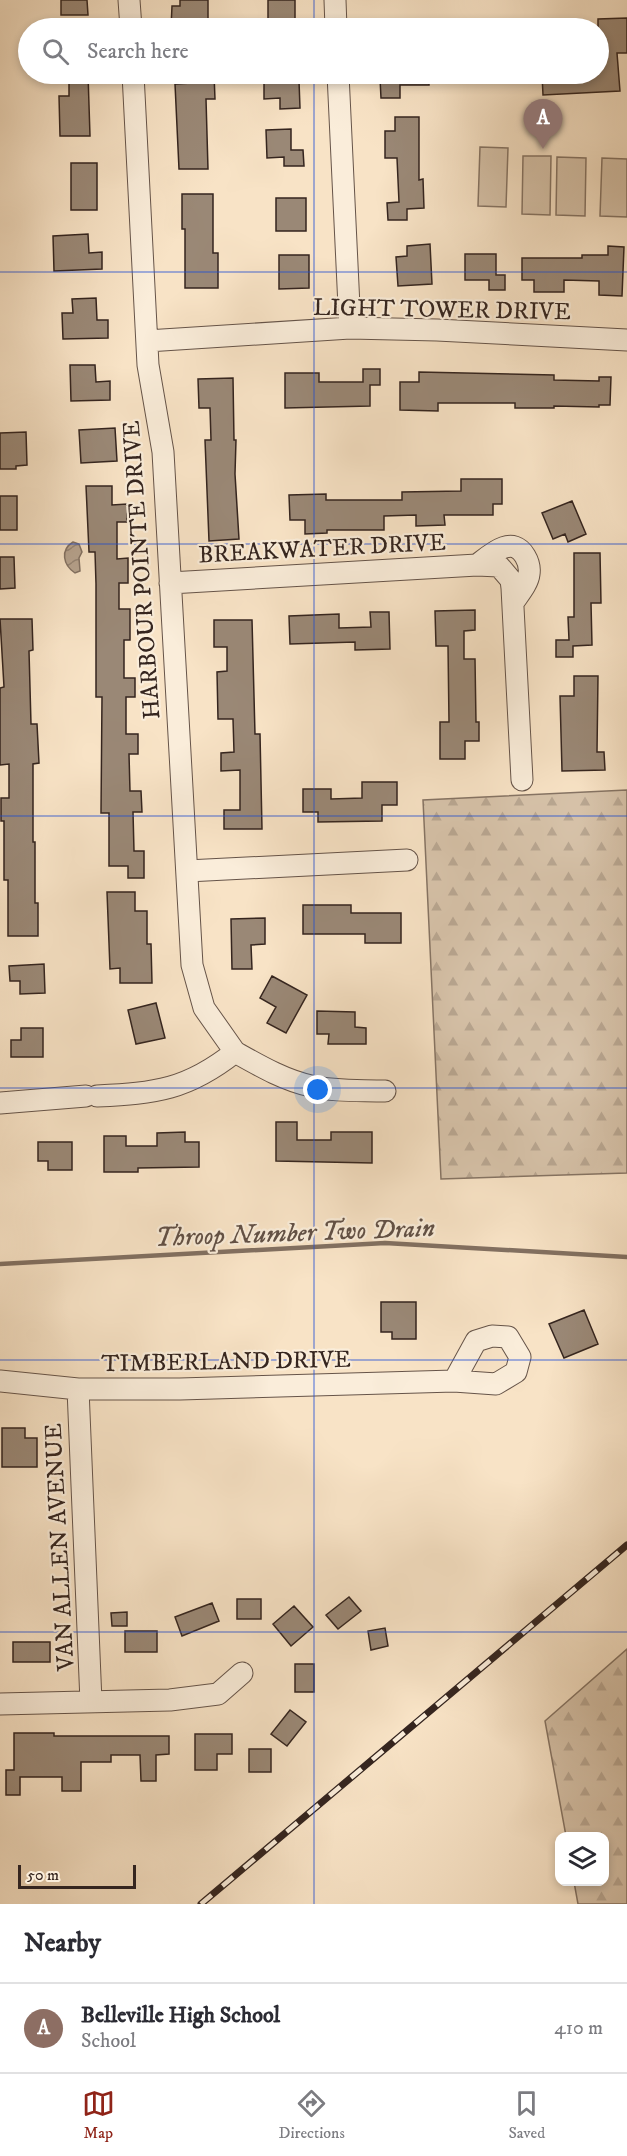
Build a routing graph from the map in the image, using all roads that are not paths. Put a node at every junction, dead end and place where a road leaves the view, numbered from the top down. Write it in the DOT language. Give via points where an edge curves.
graph roads {
  1 [pos="129,0"];
  2 [pos="335,0"];
  3 [pos="130,18"];
  4 [pos="336,18"];
  5 [pos="134,84"];
  6 [pos="338,84"];
  7 [pos="350,328"];
  8 [pos="627,340"];
  9 [pos="147,341"];
  10 [pos="170,583"];
  11 [pos="522,780"];
  12 [pos="407,860"];
  13 [pos="187,871"];
  14 [pos="236,1052"];
  15 [pos="385,1090"];
  16 [pos="0,1103"];
  17 [pos="0,1381"];
  18 [pos="454,1381"];
  19 [pos="78,1389"];
  20 [pos="242,1673"];
  21 [pos="91,1702"];
  22 [pos="0,1704"];
  1 -- 3 [label="street"];
  2 -- 4 [label="street"];
  5 -- 9 [label="street, HARBOUR POINTE DRIVE"];
  6 -- 7 [label="street"];
  7 -- 8 [label="street, LIGHT TOWER DRIVE"];
  7 -- 9 [label="street, LIGHT TOWER DRIVE"];
  9 -- 10 [label="street, HARBOUR POINTE DRIVE" via="162,452"];
  10 -- 11 [label="street, BREAKWATER DRIVE" via="499,566 511,580"];
  10 -- 13 [label="street, HARBOUR POINTE DRIVE"];
  12 -- 13 [label="street"];
  13 -- 14 [label="street, HARBOUR POINTE DRIVE" via="192,965 198,991 204,1008"];
  14 -- 15 [label="street" via="274,1073 312,1086"];
  14 -- 16 [label="street" via="217,1067 183,1084 142,1094"];
  17 -- 19 [label="street, TIMBERLAND DRIVE"];
  18 -- 19 [label="street, TIMBERLAND DRIVE"];
  19 -- 21 [label="street, VAN ALLEN AVENUE"];
  20 -- 21 [label="street" via="218,1694"];
  21 -- 22 [label="street"];
}
